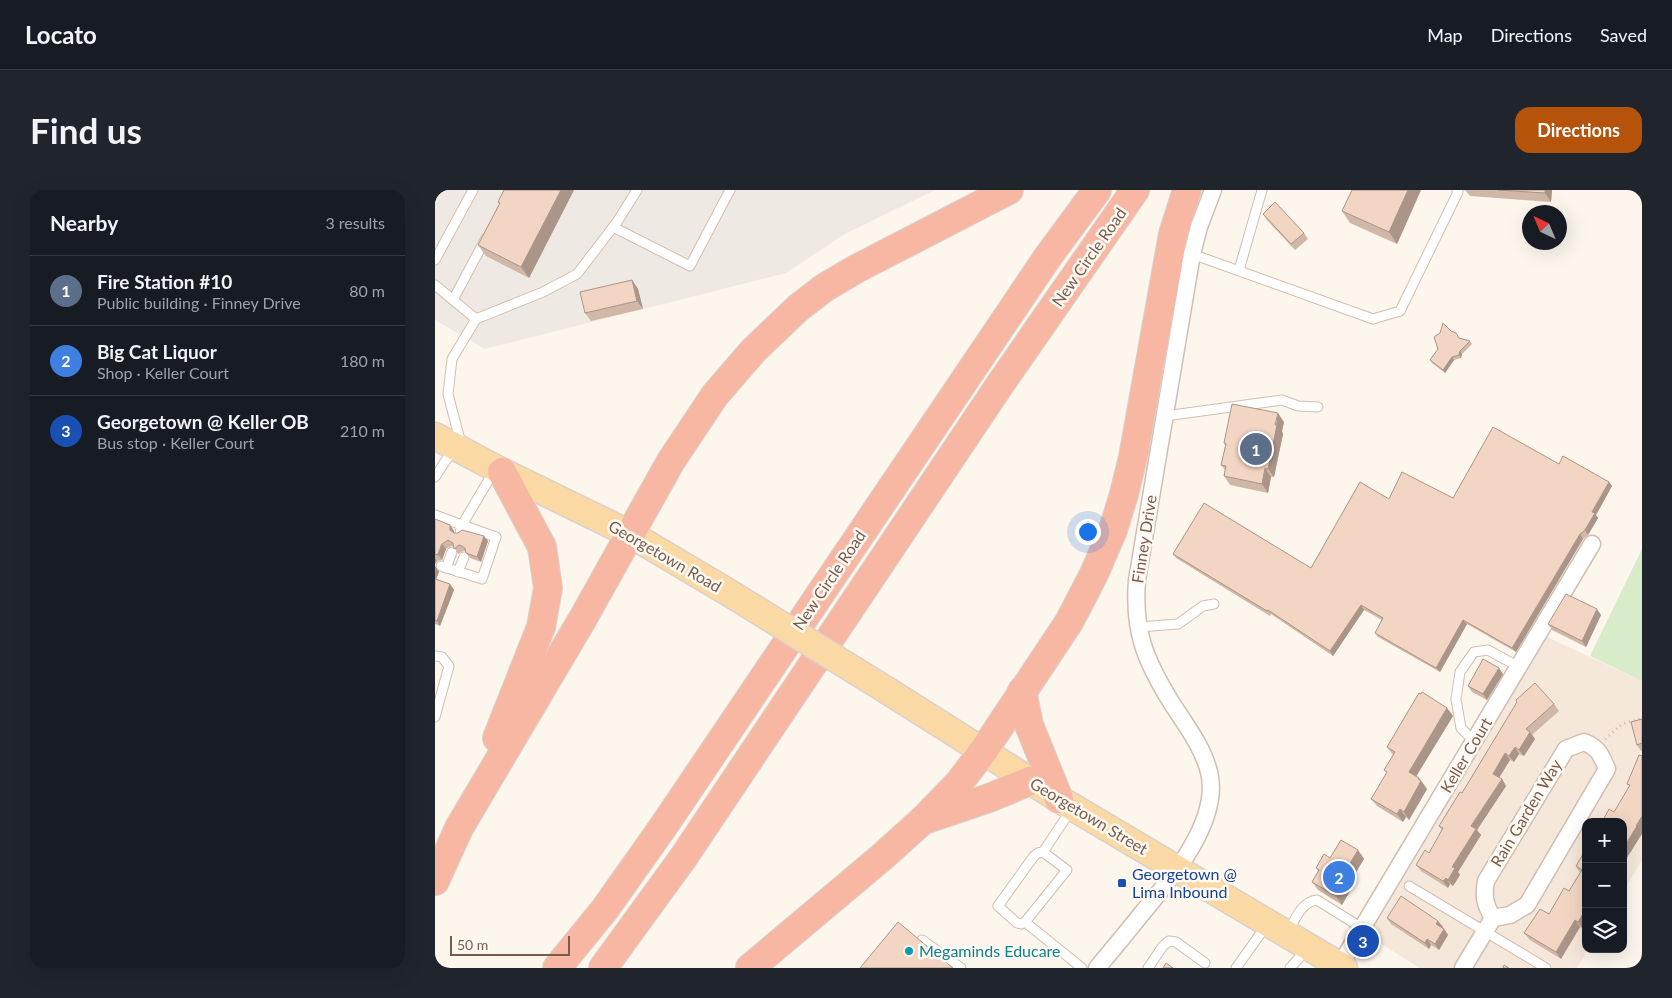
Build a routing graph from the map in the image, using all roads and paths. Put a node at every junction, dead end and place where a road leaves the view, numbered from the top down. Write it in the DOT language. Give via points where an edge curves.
graph roads {
  1 [pos="473,190"];
  2 [pos="637,190"];
  3 [pos="729,190"];
  4 [pos="1009,190"];
  5 [pos="1097,190"];
  6 [pos="1135,190"];
  7 [pos="1187,190"];
  8 [pos="1213,190"];
  9 [pos="1262,190"];
  10 [pos="1457,190"];
  11 [pos="613,227"];
  12 [pos="489,232"];
  13 [pos="1192,254"];
  14 [pos="435,260"];
  15 [pos="1239,270"];
  16 [pos="435,285"];
  17 [pos="453,300"];
  18 [pos="476,319"];
  19 [pos="1318,407"];
  20 [pos="1165,416"];
  21 [pos="451,444"];
  22 [pos="499,470"];
  23 [pos="435,477"];
  24 [pos="435,515"];
  25 [pos="461,529"];
  26 [pos="630,534"];
  27 [pos="1592,544"];
  28 [pos="452,552"];
  29 [pos="464,557"];
  30 [pos="458,572"];
  31 [pos="1214,604"];
  32 [pos="1139,627"];
  33 [pos="435,656"];
  34 [pos="1519,667"];
  35 [pos="888,691"];
  36 [pos="1022,691"];
  37 [pos="435,717"];
  38 [pos="1642,718"];
  39 [pos="1474,741"];
  40 [pos="1594,746"];
  41 [pos="984,750"];
  42 [pos="1030,781"];
  43 [pos="1066,803"];
  44 [pos="923,820"];
  45 [pos="459,828"];
  46 [pos="1043,852"];
  47 [pos="1179,869"];
  48 [pos="435,881"];
  49 [pos="1409,886"];
  50 [pos="1025,922"];
  51 [pos="1489,925"];
  52 [pos="1362,928"];
  53 [pos="1288,934"];
  54 [pos="922,940"];
  55 [pos="1205,963"];
  56 [pos="1342,967"];
  57 [pos="557,968"];
  58 [pos="603,968"];
  59 [pos="750,968"];
  60 [pos="961,968"];
  61 [pos="1082,968"];
  62 [pos="1097,968"];
  63 [pos="1148,968"];
  64 [pos="1236,968"];
  65 [pos="1290,968"];
  66 [pos="1463,968"];
  67 [pos="1546,968"];
  1 -- 14 [label="lane"];
  2 -- 11 [label="lane"];
  3 -- 11 [label="lane" via="690,266"];
  4 -- 26 [label="highway" via="856,269 798,308 753,351 715,395 671,460"];
  5 -- 57 [label="highway, New Circle Road" via="1047,258 663,828 605,909"];
  6 -- 58 [label="highway, New Circle Road" via="683,858"];
  7 -- 36 [label="highway" via="1173,234 1133,457 1113,530 1095,574 1069,622"];
  8 -- 13 [label="street, Finney Drive"];
  9 -- 15 [label="lane"];
  10 -- 15 [label="lane" via="1401,311 1373,319"];
  11 -- 18 [label="lane" via="577,274 543,292"];
  12 -- 17 [label="lane"];
  13 -- 15 [label="lane"];
  13 -- 20 [label="street, Finney Drive"];
  16 -- 17 [label="lane"];
  17 -- 18 [label="lane"];
  18 -- 21 [label="lane" via="452,359 448,394"];
  19 -- 20 [label="lane" via="1298,406 1282,400"];
  20 -- 32 [label="street, Finney Drive" via="1137,580 1135,605"];
  21 -- 22 [label="main road, Georgetown Road"];
  21 -- 23 [label="lane"];
  22 -- 25 [label="lane"];
  22 -- 26 [label="main road, Georgetown Road"];
  22 -- 45 [label="highway" via="543,547 548,588 541,627"];
  24 -- 25 [label="lane"];
  25 -- 30 [label="lane" via="496,537 482,579"];
  26 -- 35 [label="main road, Georgetown Road, bridge"];
  26 -- 45 [label="highway"];
  27 -- 34 [label="street, Keller Court"];
  28 -- 30 [label="lane" via="444,567"];
  29 -- 30 [label="lane"];
  31 -- 32 [label="lane" via="1203,606 1178,624"];
  32 -- 47 [label="street, Finney Drive" via="1146,656 1202,752 1210,778 1209,803 1203,824"];
  33 -- 37 [label="lane" via="442,657 449,666"];
  34 -- 39 [label="street, Keller Court"];
  34 -- 39 [label="lane" via="1488,650 1474,652 1460,672 1456,700 1461,728"];
  35 -- 41 [label="main road, Georgetown Street"];
  36 -- 41 [label="highway"];
  36 -- 43 [label="highway" via="1029,725"];
  38 -- 40 [label="path" via="1621,724"];
  39 -- 52 [label="street, Keller Court"];
  40 -- 51 [label="street" via="1607,769 1527,905"];
  40 -- 51 [label="street, Rain Garden Way" via="1584,742 1565,749 1485,881"];
  41 -- 42 [label="main road, Georgetown Street"];
  41 -- 44 [label="highway" via="959,783"];
  42 -- 43 [label="main road, Georgetown Street"];
  42 -- 44 [label="highway"];
  43 -- 46 [label="lane"];
  43 -- 47 [label="main road, Georgetown Street"];
  44 -- 59 [label="highway"];
  45 -- 48 [label="highway"];
  46 -- 50 [label="lane" via="1067,870 1033,905"];
  46 -- 50 [label="lane" via="1034,856 998,906 1017,923"];
  47 -- 53 [label="main road, Georgetown Street"];
  47 -- 62 [label="street, Finney Drive"];
  49 -- 51 [label="lane"];
  50 -- 61 [label="lane"];
  51 -- 66 [label="street"];
  51 -- 67 [label="lane"];
  52 -- 53 [label="lane" via="1317,900 1304,904"];
  52 -- 56 [label="street, Keller Court"];
  53 -- 56 [label="main road, Georgetown Street"];
  53 -- 64 [label="lane"];
  53 -- 65 [label="lane"];
  54 -- 60 [label="lane"];
  55 -- 63 [label="lane" via="1176,942 1169,941"];
}
